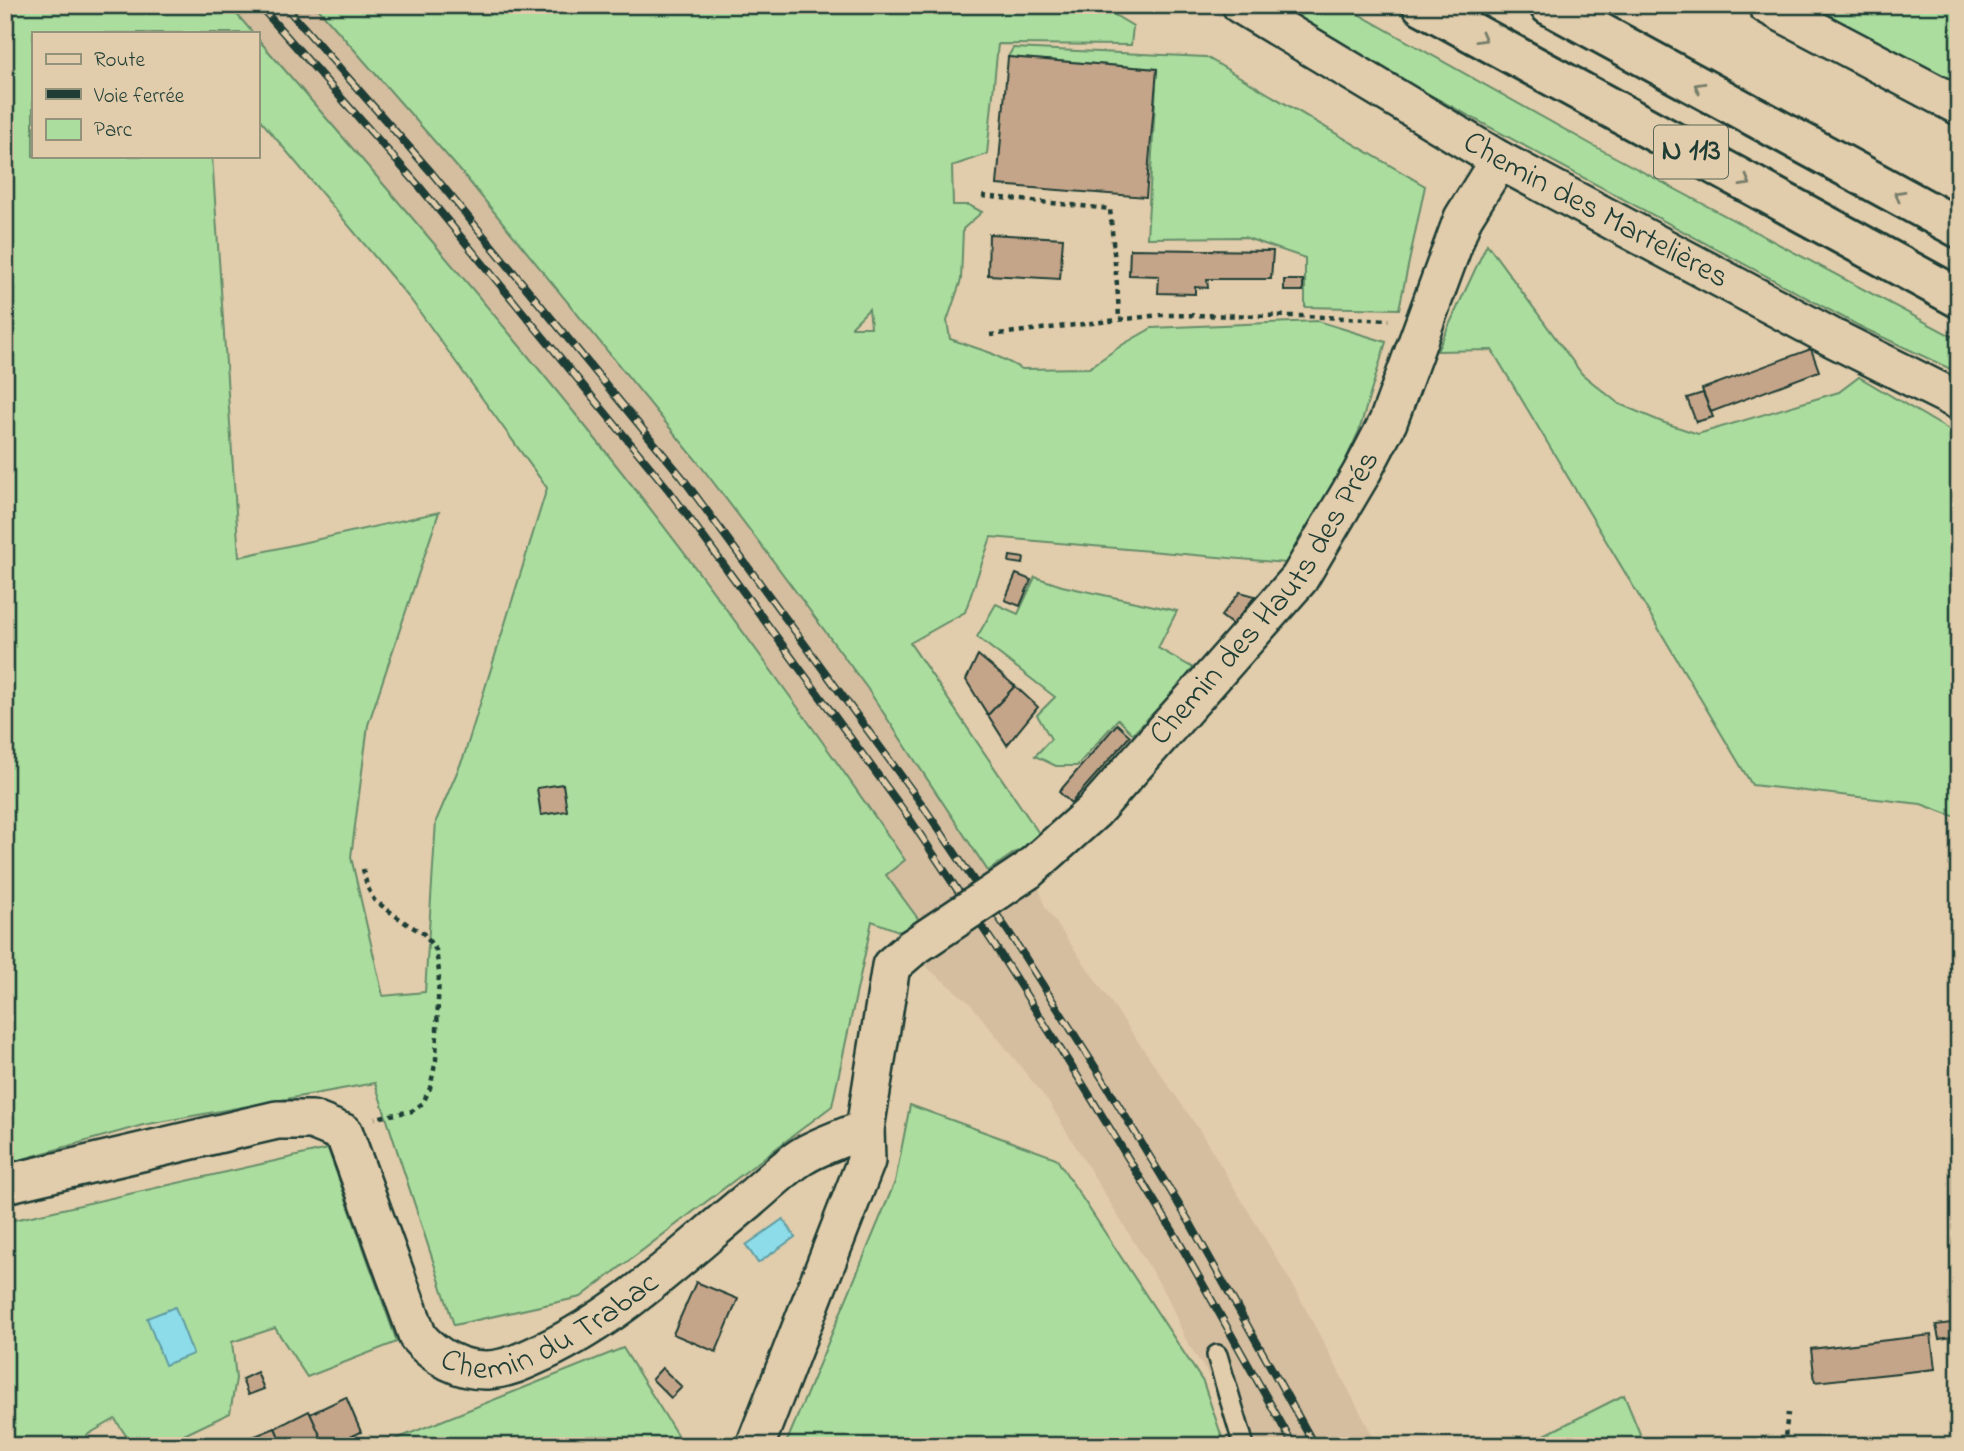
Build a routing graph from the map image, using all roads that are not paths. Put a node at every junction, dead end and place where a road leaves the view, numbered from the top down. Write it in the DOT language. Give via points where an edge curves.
graph roads {
  1 [pos="1241,5"];
  2 [pos="1422,5"];
  3 [pos="1549,5"];
  4 [pos="1767,5"];
  5 [pos="1959,106"];
  6 [pos="1499,160"];
  7 [pos="1959,228"];
  8 [pos="1959,298"];
  9 [pos="1959,401"];
  10 [pos="865,1129"];
  11 [pos="5,1184"];
  12 [pos="1217,1355"];
  13 [pos="755,1446"];
  14 [pos="1244,1446"];
  1 -- 6 [label="street, Chemin des Martelières"];
  2 -- 8 [label="highway, N 113, one-way"];
  7 -- 3 [label="highway, N 113, one-way"];
  4 -- 5 [label="street"];
  6 -- 9 [label="street, Chemin des Martelières"];
  6 -- 10 [label="street, Chemin des Hauts des Prés, bridge" via="1463,218 1388,422 1299,579 1094,811 1027,871 912,947 891,966"];
  10 -- 11 [label="street, Chemin du Trabac" via="802,1156 600,1320 521,1362 488,1370 454,1364 418,1337 344,1133 312,1120 277,1120"];
  10 -- 13 [label="street, Chemin des Hauts des Prés" via="866,1161"];
  12 -- 14 [label="lane"];
}
